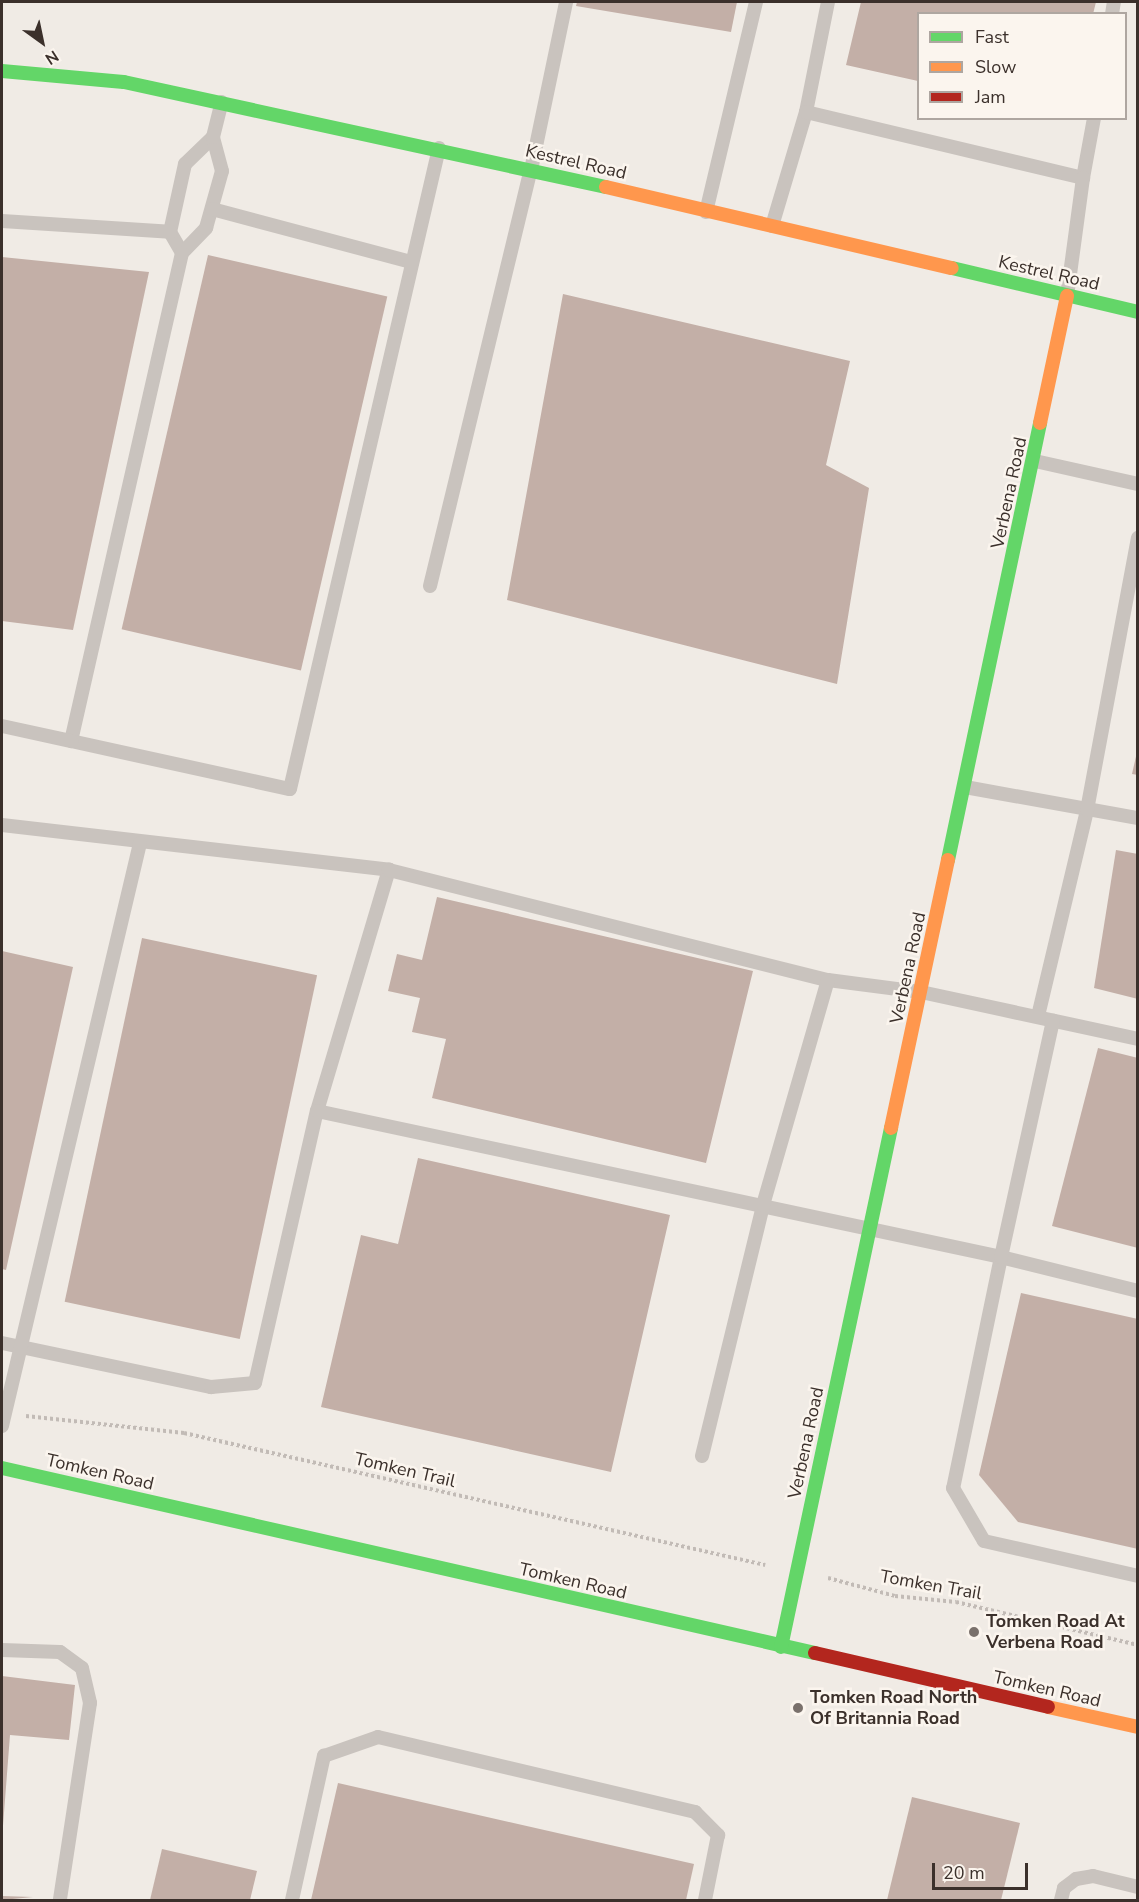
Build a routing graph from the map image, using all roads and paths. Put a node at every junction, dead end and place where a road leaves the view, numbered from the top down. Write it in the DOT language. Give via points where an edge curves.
graph roads {
  1 [pos="566,2"];
  2 [pos="756,2"];
  3 [pos="828,2"];
  4 [pos="2,70"];
  5 [pos="222,102"];
  6 [pos="806,112"];
  7 [pos="1094,120"];
  8 [pos="213,137"];
  9 [pos="439,148"];
  10 [pos="531,170"];
  11 [pos="1083,178"];
  12 [pos="212,209"];
  13 [pos="706,212"];
  14 [pos="2,221"];
  15 [pos="771,229"];
  16 [pos="170,232"];
  17 [pos="182,253"];
  18 [pos="411,262"];
  19 [pos="1067,296"];
  20 [pos="1137,312"];
  21 [pos="1035,460"];
  22 [pos="1137,484"];
  23 [pos="1137,538"];
  24 [pos="430,586"];
  25 [pos="2,726"];
  26 [pos="71,741"];
  27 [pos="965,787"];
  28 [pos="1087,810"];
  29 [pos="1137,818"];
  30 [pos="2,825"];
  31 [pos="140,843"];
  32 [pos="389,870"];
  33 [pos="828,980"];
  34 [pos="921,992"];
  35 [pos="1038,1016"];
  36 [pos="1053,1021"];
  37 [pos="1137,1039"];
  38 [pos="317,1112"];
  39 [pos="763,1205"];
  40 [pos="871,1227"];
  41 [pos="1001,1257"];
  42 [pos="1137,1291"];
  43 [pos="2,1343"];
  44 [pos="20,1348"];
  45 [pos="59,1424"];
  46 [pos="2,1426"];
  47 [pos="702,1455"];
  48 [pos="2,1468"];
  49 [pos="743,1561"];
  50 [pos="1137,1576"];
  51 [pos="859,1585"];
  52 [pos="1137,1645"];
  53 [pos="781,1647"];
  54 [pos="2,1650"];
  55 [pos="1137,1727"];
  56 [pos="1137,1887"];
  57 [pos="60,1900"];
  58 [pos="292,1900"];
  59 [pos="705,1900"];
  60 [pos="1062,1900"];
  1 -- 10 [label="lane"];
  2 -- 13 [label="lane"];
  3 -- 6 [label="lane"];
  4 -- 5 [label="street, Kestrel Road" via="124,82"];
  5 -- 8 [label="lane"];
  5 -- 9 [label="street, Kestrel Road"];
  6 -- 11 [label="lane"];
  6 -- 15 [label="lane"];
  7 -- 11 [label="lane"];
  8 -- 12 [label="lane" via="222,171"];
  8 -- 16 [label="lane" via="185,164"];
  9 -- 10 [label="street, Kestrel Road"];
  9 -- 18 [label="lane"];
  10 -- 13 [label="street, Kestrel Road"];
  10 -- 24 [label="lane"];
  11 -- 19 [label="lane"];
  12 -- 17 [label="lane" via="206,228"];
  12 -- 18 [label="lane"];
  13 -- 15 [label="street, Kestrel Road"];
  14 -- 16 [label="lane"];
  15 -- 19 [label="street, Kestrel Road"];
  16 -- 17 [label="lane"];
  17 -- 26 [label="lane"];
  18 -- 26 [label="lane" via="290,789"];
  19 -- 20 [label="street, Kestrel Road"];
  19 -- 21 [label="street, Verbena Road"];
  21 -- 22 [label="lane"];
  21 -- 27 [label="street, Verbena Road"];
  23 -- 28 [label="lane"];
  25 -- 26 [label="lane"];
  27 -- 28 [label="lane"];
  27 -- 34 [label="street, Verbena Road"];
  28 -- 29 [label="lane"];
  28 -- 35 [label="lane"];
  30 -- 31 [label="lane"];
  31 -- 32 [label="lane"];
  31 -- 44 [label="lane"];
  32 -- 33 [label="lane"];
  32 -- 38 [label="lane"];
  33 -- 34 [label="lane"];
  33 -- 39 [label="lane"];
  34 -- 35 [label="lane"];
  34 -- 40 [label="street, Verbena Road"];
  35 -- 36 [label="lane"];
  36 -- 37 [label="lane"];
  36 -- 41 [label="lane"];
  38 -- 39 [label="lane"];
  38 -- 44 [label="lane" via="255,1383 211,1387"];
  39 -- 40 [label="lane"];
  39 -- 47 [label="lane"];
  40 -- 41 [label="lane"];
  40 -- 53 [label="street, Verbena Road"];
  41 -- 42 [label="lane"];
  41 -- 50 [label="lane" via="953,1488 984,1541"];
  43 -- 44 [label="lane"];
  44 -- 46 [label="lane"];
  45 -- 49 [label="path, Tomken Trail" via="184,1433"];
  48 -- 53 [label="street, Tomken Road"];
  51 -- 52 [label="path, Tomken Trail"];
  53 -- 55 [label="street, Tomken Road"];
  54 -- 57 [label="lane" via="60,1652 82,1668 90,1703"];
  56 -- 60 [label="lane" via="1093,1876 1076,1879 1064,1888"];
  58 -- 59 [label="lane" via="324,1756 378,1737 695,1812 718,1835"];
}
